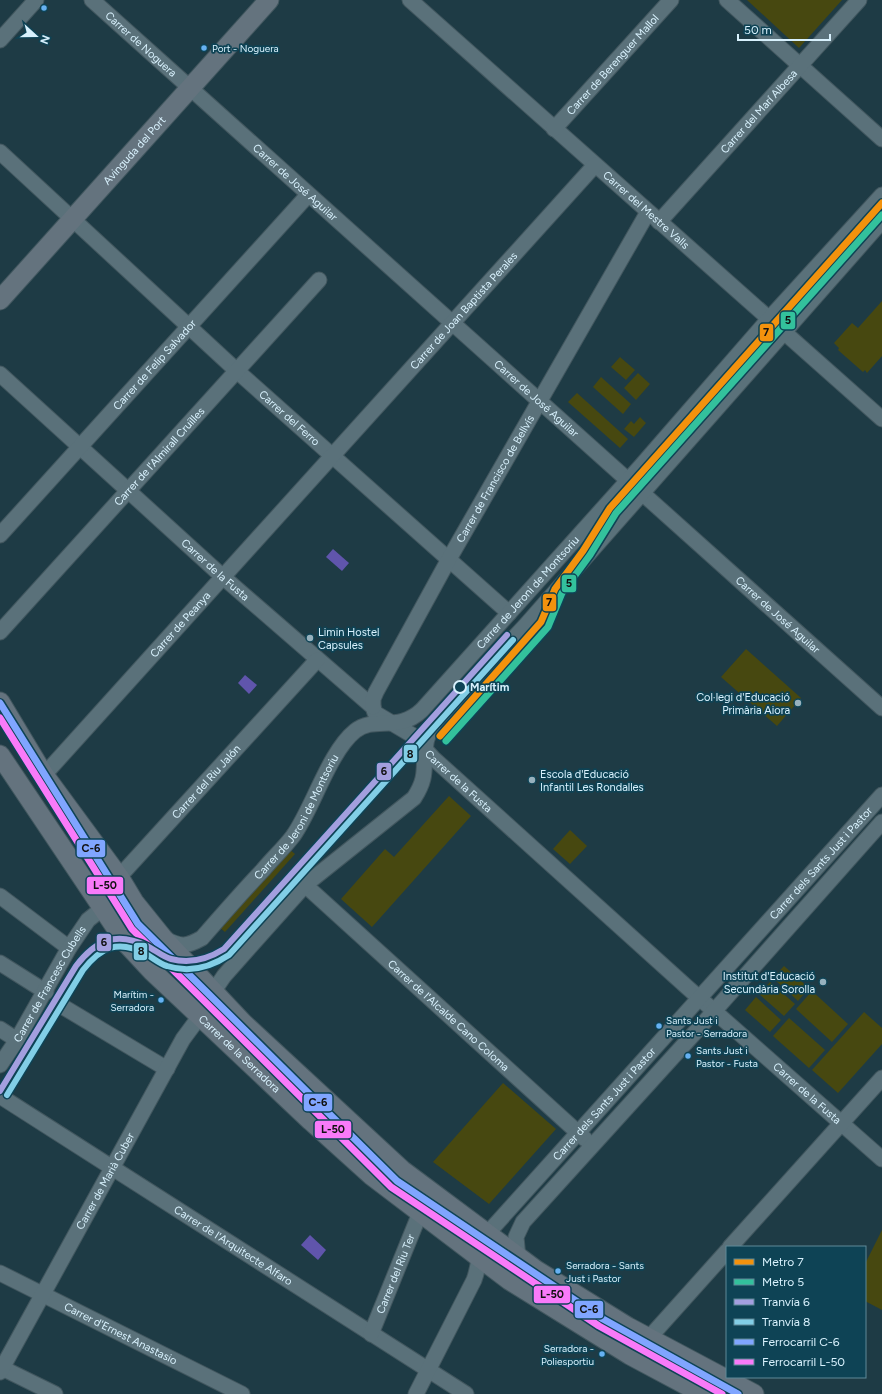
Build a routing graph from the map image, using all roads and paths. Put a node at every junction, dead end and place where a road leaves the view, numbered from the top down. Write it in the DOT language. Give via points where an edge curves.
graph roads {
  1 [pos="36,0"];
  2 [pos="92,0"];
  3 [pos="269,0"];
  4 [pos="410,0"];
  5 [pos="671,0"];
  6 [pos="727,0"];
  7 [pos="859,0"];
  8 [pos="0,40"];
  9 [pos="800,65"];
  10 [pos="190,89"];
  11 [pos="554,129"];
  12 [pos="882,139"];
  13 [pos="0,152"];
  14 [pos="595,165"];
  15 [pos="308,195"];
  16 [pos="882,195"];
  17 [pos="653,217"];
  18 [pos="73,219"];
  19 [pos="882,221"];
  20 [pos="319,280"];
  21 [pos="0,300"];
  22 [pos="768,320"];
  23 [pos="452,323"];
  24 [pos="189,325"];
  25 [pos="783,332"];
  26 [pos="237,371"];
  27 [pos="0,374"];
  28 [pos="539,401"];
  29 [pos="882,419"];
  30 [pos="81,448"];
  31 [pos="333,457"];
  32 [pos="628,481"];
  33 [pos="129,491"];
  34 [pos="641,492"];
  35 [pos="0,535"];
  36 [pos="449,559"];
  37 [pos="223,577"];
  38 [pos="509,613"];
  39 [pos="0,632"];
  40 [pos="317,660"];
  41 [pos="0,702"];
  42 [pos="373,707"];
  43 [pos="882,708"];
  44 [pos="394,724"];
  45 [pos="425,750"];
  46 [pos="0,755"];
  47 [pos="44,775"];
  48 [pos="882,795"];
  49 [pos="882,822"];
  50 [pos="119,877"];
  51 [pos="306,885"];
  52 [pos="0,896"];
  53 [pos="103,908"];
  54 [pos="163,938"];
  55 [pos="69,948"];
  56 [pos="0,963"];
  57 [pos="46,992"];
  58 [pos="212,992"];
  59 [pos="700,997"];
  60 [pos="60,1005"];
  61 [pos="715,1010"];
  62 [pos="200,1016"];
  63 [pos="0,1029"];
  64 [pos="17,1040"];
  65 [pos="0,1065"];
  66 [pos="167,1069"];
  67 [pos="882,1078"];
  68 [pos="0,1096"];
  69 [pos="842,1123"];
  70 [pos="578,1132"];
  71 [pos="592,1145"];
  72 [pos="882,1159"];
  73 [pos="113,1169"];
  74 [pos="420,1214"];
  75 [pos="487,1234"];
  76 [pos="731,1246"];
  77 [pos="726,1252"];
  78 [pos="479,1258"];
  79 [pos="518,1258"];
  80 [pos="0,1273"];
  81 [pos="44,1295"];
  82 [pos="371,1334"];
  83 [pos="649,1338"];
  84 [pos="1,1369"];
  85 [pos="428,1371"];
  86 [pos="55,1394"];
  87 [pos="242,1394"];
  88 [pos="416,1394"];
  89 [pos="466,1394"];
  90 [pos="703,1394"];
  91 [pos="754,1394"];
  1 -- 8 [label="street"];
  2 -- 10 [label="street, Carrer de Noguera"];
  3 -- 10 [label="main road, Avinguda del Port"];
  4 -- 11 [label="street, Carrer del Mestre Valls"];
  5 -- 11 [label="street, Carrer de Berenguer Mallol"];
  6 -- 9 [label="street"];
  7 -- 9 [label="street, Carrer del Marí Albesa"];
  9 -- 12 [label="street"];
  9 -- 17 [label="street, Carrer del Marí Albesa"];
  10 -- 15 [label="street, Carrer de José Aguilar"];
  10 -- 18 [label="main road, Avinguda del Port"];
  11 -- 14 [label="street, Carrer del Mestre Valls"];
  13 -- 18 [label="street, Carrer del Ferro"];
  14 -- 17 [label="street, Carrer del Mestre Valls"];
  14 -- 23 [label="street, Carrer de Joan Baptista Perales"];
  15 -- 23 [label="street, Carrer de José Aguilar"];
  15 -- 24 [label="street, Carrer de Felip Salvador"];
  16 -- 22 [label="street, Carrer de Jeroni de Montsoriu"];
  17 -- 22 [label="street, Carrer del Mestre Valls"];
  17 -- 28 [label="street, Carrer de Francisco de Bellvís"];
  18 -- 21 [label="main road, Avinguda del Port"];
  18 -- 24 [label="street, Carrer del Ferro"];
  19 -- 25 [label="street, Carrer de Jeroni de Montsoriu"];
  20 -- 26 [label="street, Carrer de l'Almirall Cruïlles"];
  22 -- 25 [label="street, Carrer del Mestre Valls"];
  22 -- 32 [label="street, Carrer de Jeroni de Montsoriu"];
  23 -- 28 [label="street, Carrer de José Aguilar"];
  23 -- 31 [label="street, Carrer de Joan Baptista Perales"];
  24 -- 26 [label="street, Carrer del Ferro"];
  24 -- 30 [label="street, Carrer de Felip Salvador"];
  25 -- 29 [label="street, Carrer del Mestre Valls"];
  25 -- 34 [label="street, Carrer de Jeroni de Montsoriu"];
  26 -- 31 [label="street, Carrer del Ferro"];
  26 -- 33 [label="street, Carrer de l'Almirall Cruïlles"];
  27 -- 30 [label="street, Carrer de la Fusta"];
  28 -- 32 [label="street, Carrer de José Aguilar"];
  28 -- 36 [label="street, Carrer de Francisco de Bellvís"];
  30 -- 33 [label="street, Carrer de la Fusta"];
  30 -- 35 [label="street, Carrer de Felip Salvador"];
  31 -- 36 [label="street, Carrer del Ferro"];
  31 -- 37 [label="street, Carrer de Peanya"];
  32 -- 34 [label="street, Carrer de José Aguilar"];
  32 -- 38 [label="street, Carrer de Jeroni de Montsoriu"];
  33 -- 37 [label="street, Carrer de la Fusta"];
  33 -- 39 [label="street, Carrer de l'Almirall Cruïlles"];
  34 -- 43 [label="street, Carrer de José Aguilar"];
  34 -- 45 [label="street, Carrer de Jeroni de Montsoriu" via="525,626 436,722 426,741"];
  36 -- 38 [label="street, Carrer del Ferro"];
  36 -- 42 [label="street, Carrer de Francisco de Bellvís" via="376,692"];
  37 -- 40 [label="street, Carrer de la Fusta"];
  37 -- 47 [label="street, Carrer de Peanya"];
  38 -- 44 [label="street, Carrer de Jeroni de Montsoriu" via="414,718"];
  40 -- 42 [label="street, Carrer de la Fusta"];
  40 -- 50 [label="street, Carrer del Riu Jalón"];
  41 -- 47 [label="main road"];
  42 -- 44 [label="street, Carrer de la Fusta" via="375,713"];
  44 -- 45 [label="street, Carrer de la Fusta" via="412,735"];
  44 -- 54 [label="street, Carrer de Jeroni de Montsoriu" via="374,723 355,731 338,751 293,835 202,938 190,945 180,945"];
  45 -- 51 [label="street, Carrer de Jeroni de Montsoriu" via="424,780 414,798"];
  45 -- 59 [label="street, Carrer de la Fusta"];
  46 -- 53 [label="main road, Carrer de la Serradora"];
  47 -- 50 [label="main road"];
  48 -- 59 [label="street, Carrer dels Sants Just i Pastor"];
  49 -- 61 [label="street, Carrer dels Sants Just i Pastor"];
  50 -- 53 [label="street, Carrer del Riu Jalón"];
  50 -- 54 [label="main road" via="134,902"];
  51 -- 58 [label="street, Carrer de Jeroni de Montsoriu"];
  51 -- 70 [label="street, Carrer de l'Alcalde Cano Coloma"];
  52 -- 55 [label="street"];
  53 -- 55 [label="street, Carrer de Francesc Cubells" via="88,920"];
  53 -- 62 [label="main road, Carrer de la Serradora" via="126,943"];
  54 -- 58 [label="main road"];
  55 -- 57 [label="street, Carrer de Francesc Cubells"];
  56 -- 57 [label="street"];
  57 -- 64 [label="street, Carrer de Francesc Cubells"];
  58 -- 62 [label="street, Carrer de Marià Cuber"];
  58 -- 75 [label="main road" via="402,1170"];
  59 -- 61 [label="street, Carrer de la Fusta"];
  59 -- 70 [label="street, Carrer dels Sants Just i Pastor"];
  60 -- 66 [label="street"];
  61 -- 69 [label="street, Carrer de la Fusta"];
  61 -- 71 [label="street, Carrer dels Sants Just i Pastor"];
  62 -- 66 [label="street, Carrer de Marià Cuber" via="183,1039"];
  62 -- 74 [label="main road, Carrer de la Serradora" via="372,1176"];
  63 -- 64 [label="street"];
  64 -- 65 [label="street, Carrer de Francesc Cubells"];
  66 -- 73 [label="street, Carrer de Marià Cuber"];
  67 -- 69 [label="street"];
  68 -- 73 [label="street, Carrer de l'Arquitecte Alfaro"];
  69 -- 72 [label="street, Carrer de la Fusta"];
  69 -- 76 [label="street"];
  70 -- 71 [label="street, Carrer de l'Alcalde Cano Coloma"];
  70 -- 75 [label="street, Carrer dels Sants Just i Pastor"];
  71 -- 79 [label="street, Carrer dels Sants Just i Pastor" via="519,1228 516,1237"];
  73 -- 81 [label="street, Carrer de Marià Cuber"];
  73 -- 82 [label="street, Carrer de l'Arquitecte Alfaro"];
  74 -- 78 [label="main road, Carrer de la Serradora"];
  74 -- 82 [label="street, Carrer del Riu Ter"];
  75 -- 78 [label="street, Carrer dels Sants Just i Pastor" via="480,1248"];
  75 -- 79 [label="main road"];
  77 -- 83 [label="street"];
  78 -- 85 [label="street, Carrer dels Sants Just i Pastor" via="474,1280"];
  78 -- 90 [label="main road, Carrer de la Serradora" via="509,1280 630,1355"];
  79 -- 83 [label="main road"];
  80 -- 81 [label="street, Carrer d'Ernest Anastasio"];
  81 -- 84 [label="street, Carrer de Marià Cuber"];
  81 -- 87 [label="street, Carrer d'Ernest Anastasio"];
  82 -- 85 [label="street, Carrer de l'Arquitecte Alfaro"];
  83 -- 91 [label="main road"];
  84 -- 86 [label="street"];
  85 -- 88 [label="street, Carrer dels Sants Just i Pastor"];
  85 -- 89 [label="street, Carrer de l'Arquitecte Alfaro"];
}
